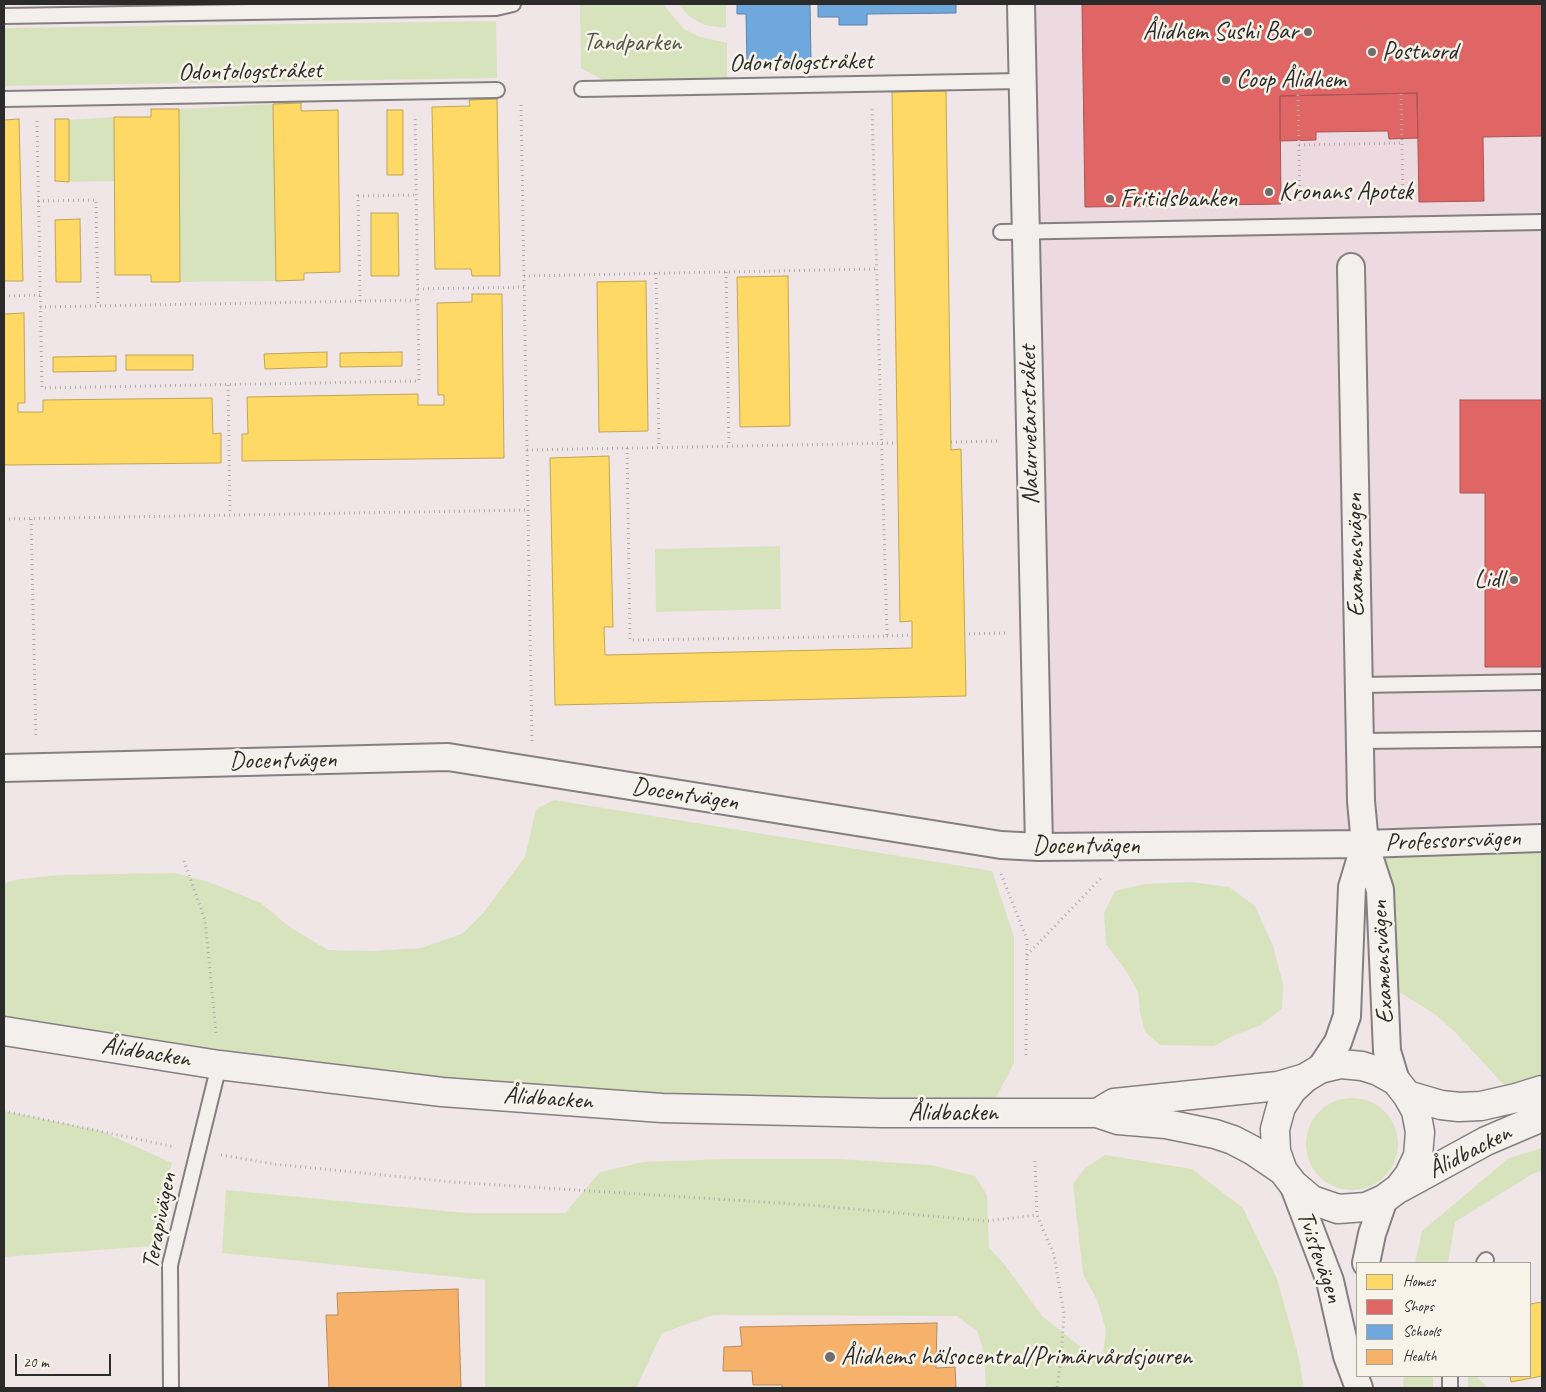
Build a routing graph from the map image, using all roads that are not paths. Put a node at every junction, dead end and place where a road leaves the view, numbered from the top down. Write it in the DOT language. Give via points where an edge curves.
graph roads {
  1 [pos="513,4"];
  2 [pos="1021,4"];
  3 [pos="4,16"];
  4 [pos="1022,82"];
  5 [pos="582,89"];
  6 [pos="497,90"];
  7 [pos="4,99"];
  8 [pos="1542,222"];
  9 [pos="1013,232"];
  10 [pos="1351,267"];
  11 [pos="1542,682"];
  12 [pos="1359,685"];
  13 [pos="1542,739"];
  14 [pos="1360,742"];
  15 [pos="4,768"];
  16 [pos="1542,838"];
  17 [pos="1365,844"];
  18 [pos="1039,847"];
  19 [pos="4,1031"];
  20 [pos="219,1065"];
  21 [pos="1313,1074"];
  22 [pos="1402,1088"];
  23 [pos="1542,1090"];
  24 [pos="1097,1113"];
  25 [pos="1542,1117"];
  26 [pos="1288,1178"];
  27 [pos="1392,1194"];
  28 [pos="1366,1262"];
  29 [pos="171,1388"];
  30 [pos="1359,1388"];
  1 -- 3 [label="lane" via="496,8"];
  2 -- 4 [label="street, Naturvetarstråket"];
  4 -- 5 [label="lane, Odontologstråket"];
  4 -- 9 [label="street, Naturvetarstråket"];
  6 -- 7 [label="lane, Odontologstråket"];
  8 -- 9 [label="lane"];
  9 -- 18 [label="street, Naturvetarstråket"];
  10 -- 12 [label="street, Examensvägen"];
  11 -- 12 [label="lane"];
  12 -- 14 [label="street, Examensvägen"];
  13 -- 14 [label="lane"];
  14 -- 17 [label="street, Examensvägen"];
  15 -- 18 [label="street, Docentvägen" via="448,757 1002,844"];
  16 -- 17 [label="street, Professorsvägen"];
  17 -- 18 [label="street, Docentvägen"];
  17 -- 21 [label="street, Examensvägen" via="1352,886 1347,1016 1338,1042"];
  17 -- 22 [label="street, Examensvägen" via="1380,890 1387,1051"];
  19 -- 20 [label="main road, Ålidbacken"];
  20 -- 24 [label="main road, Ålidbacken" via="442,1092 662,1108"];
  20 -- 29 [label="lane, Terapivägen" via="170,1265"];
  21 -- 22 [label="main road, Ålidbacken" via="1341,1064 1362,1066 1378,1071"];
  21 -- 24 [label="main road, Ålidbacken" via="1278,1086 1114,1103"];
  21 -- 26 [label="main road" via="1292,1090 1281,1107 1275,1129 1276,1151"];
  22 -- 23 [label="main road, Ålidbacken" via="1441,1105 1466,1106 1481,1106"];
  22 -- 27 [label="main road, Ålidbacken" via="1416,1111 1420,1132 1418,1156 1410,1175"];
  24 -- 26 [label="main road, Ålidbacken" via="1118,1120 1166,1124 1233,1140 1252,1150"];
  25 -- 27 [label="main road, Ålidbacken" via="1486,1142"];
  26 -- 27 [label="main road, Ålidbacken" via="1312,1200 1338,1209 1366,1207"];
  26 -- 30 [label="street, Tvistevägen" via="1330,1280 1347,1356"];
  27 -- 28 [label="street, Tvistevägen" via="1372,1234"];
}
